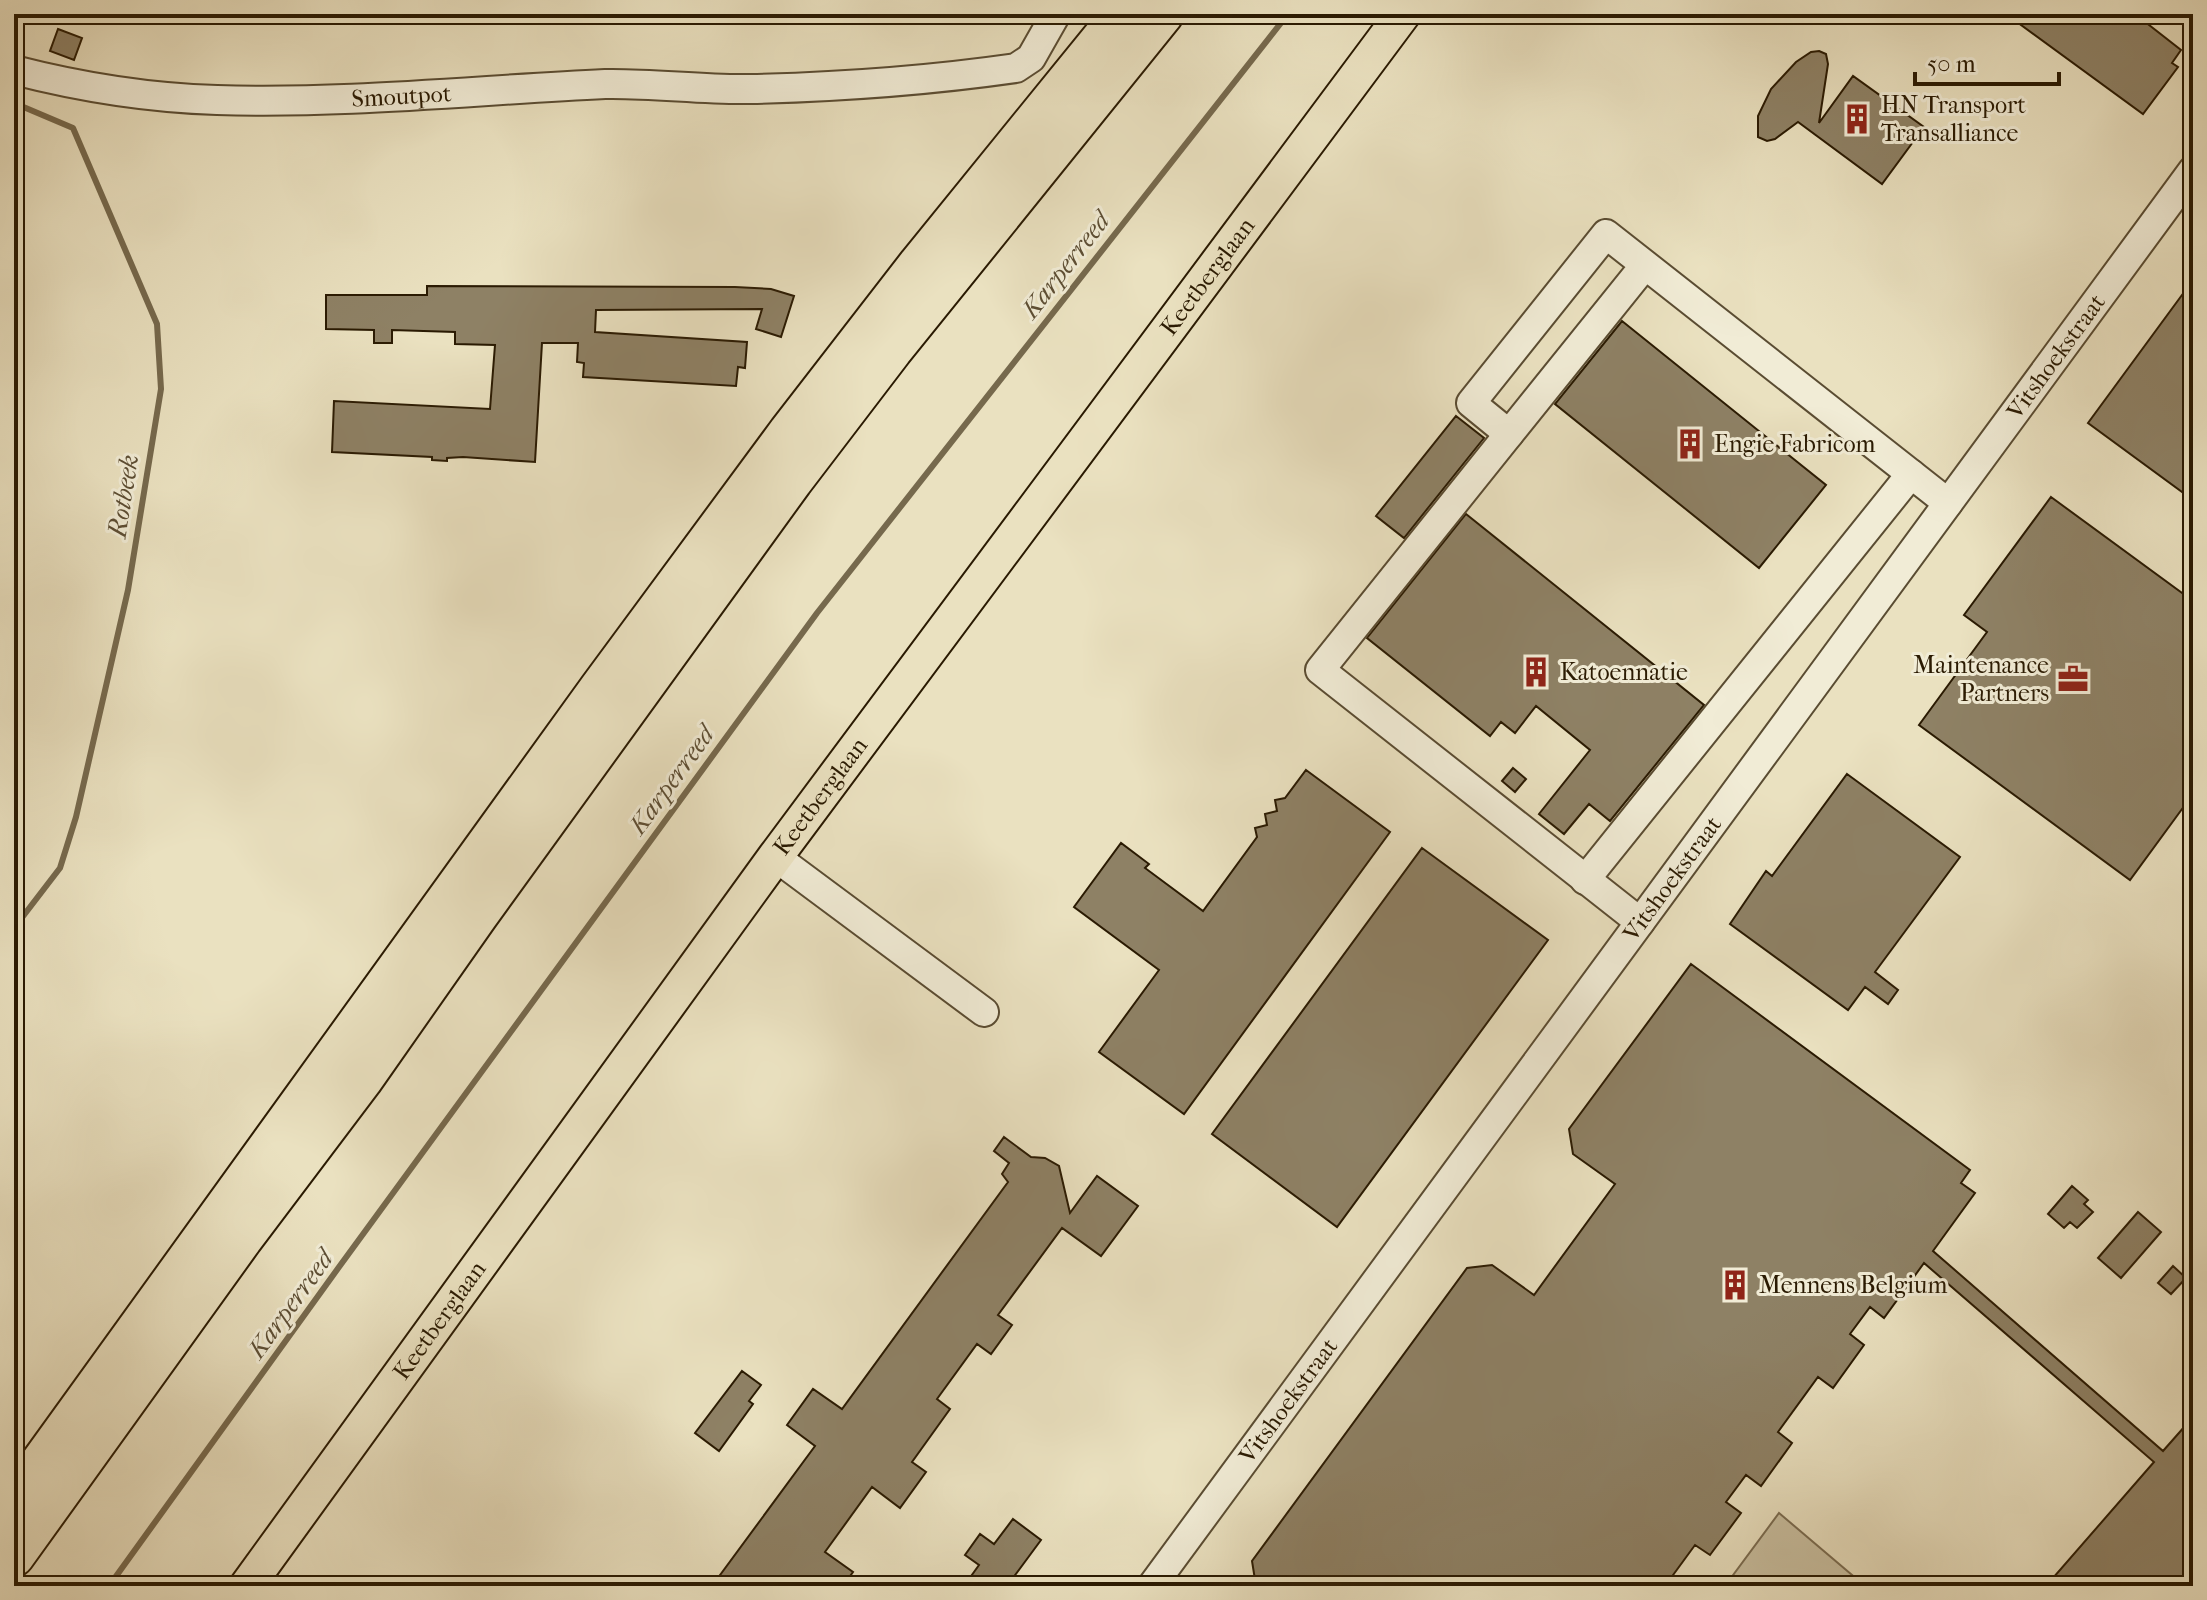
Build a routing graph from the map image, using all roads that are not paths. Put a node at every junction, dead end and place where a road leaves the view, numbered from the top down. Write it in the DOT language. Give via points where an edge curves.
graph roads {
  1 [pos="1056,14"];
  2 [pos="1122,14"];
  3 [pos="1163,14"];
  4 [pos="1403,14"];
  5 [pos="1423,14"];
  6 [pos="14,70"];
  7 [pos="2193,170"];
  8 [pos="1645,265"];
  9 [pos="1509,434"];
  10 [pos="1911,474"];
  11 [pos="1948,503"];
  12 [pos="789,867"];
  13 [pos="1585,880"];
  14 [pos="1640,922"];
  15 [pos="984,1012"];
  16 [pos="14,1500"];
  17 [pos="14,1556"];
  18 [pos="247,1586"];
  19 [pos="270,1586"];
  20 [pos="1152,1586"];
  1 -- 6 [label="street, Smoutpot" via="1031,58 1016,68 792,87 610,84 218,100 124,92"];
  2 -- 16 [label="highway" via="789,432"];
  3 -- 17 [label="highway" via="792,481"];
  4 -- 18 [label="main road, Keetberglaan" via="766,870"];
  5 -- 12 [label="main road, Keetberglaan"];
  7 -- 11 [label="street, Vitshoekstraat"];
  8 -- 9 [label="street"];
  8 -- 9 [label="street" via="1606,234 1471,403"];
  8 -- 10 [label="street"];
  9 -- 13 [label="street" via="1320,670"];
  10 -- 11 [label="street"];
  10 -- 13 [label="street"];
  11 -- 14 [label="street, Vitshoekstraat"];
  12 -- 15 [label="street"];
  12 -- 19 [label="main road, Keetberglaan"];
  13 -- 14 [label="street"];
  14 -- 20 [label="street, Vitshoekstraat"];
}
